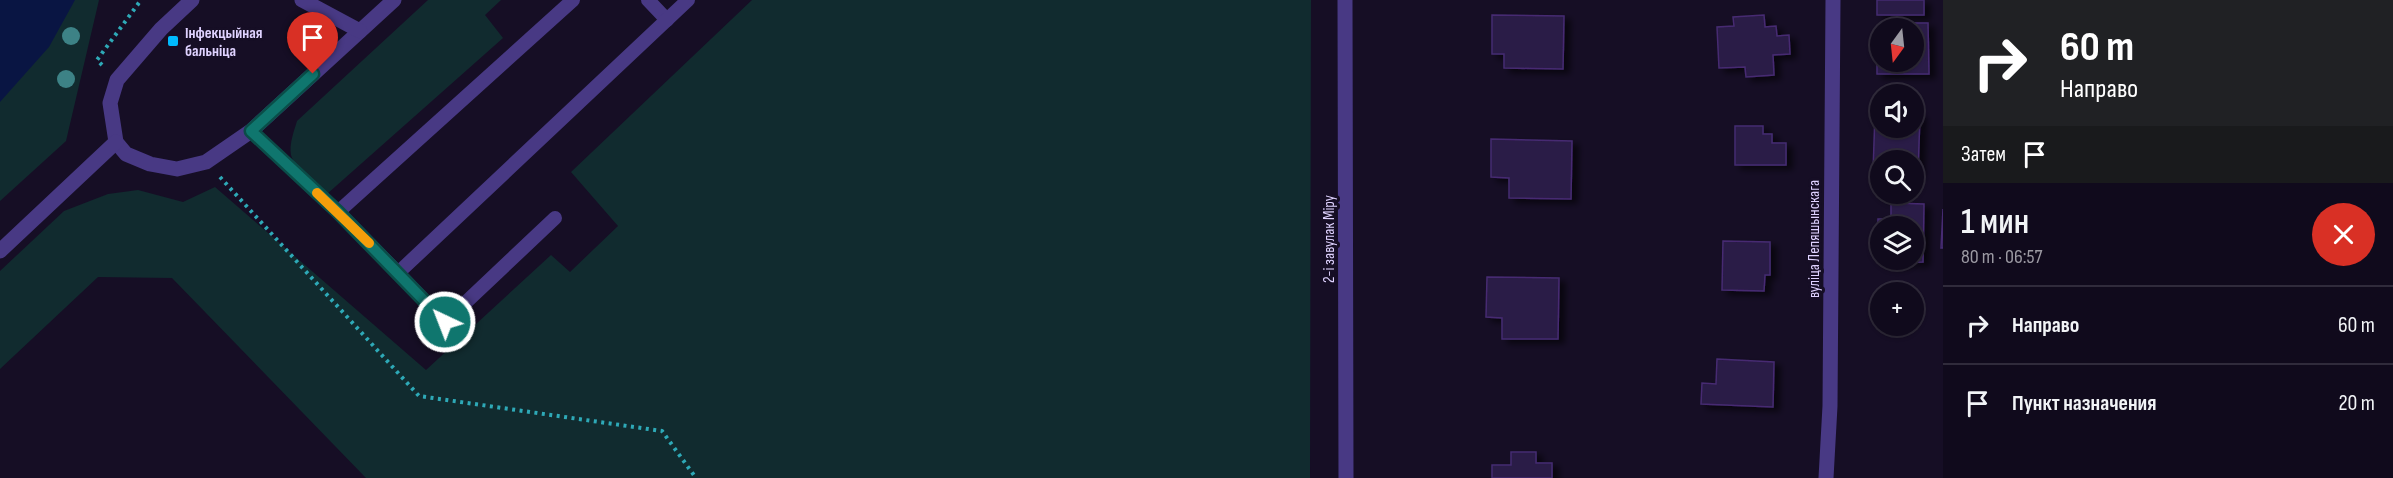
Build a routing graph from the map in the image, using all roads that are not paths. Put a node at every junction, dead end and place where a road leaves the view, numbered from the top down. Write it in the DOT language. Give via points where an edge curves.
graph roads {
  1 [pos="192,0"];
  2 [pos="302,0"];
  3 [pos="394,0"];
  4 [pos="573,0"];
  5 [pos="648,0"];
  6 [pos="688,0"];
  7 [pos="1345,0"];
  8 [pos="1833,0"];
  9 [pos="667,20"];
  10 [pos="360,31"];
  11 [pos="251,131"];
  12 [pos="116,142"];
  13 [pos="338,212"];
  14 [pos="555,218"];
  15 [pos="0,251"];
  16 [pos="398,273"];
  17 [pos="1346,478"];
  18 [pos="1826,478"];
  1 -- 12 [label="street" via="117,80 110,103"];
  2 -- 10 [label="street"];
  3 -- 10 [label="street"];
  4 -- 13 [label="lane"];
  5 -- 9 [label="lane"];
  6 -- 9 [label="lane"];
  7 -- 17 [label="street, 2-і завулак Міру"];
  8 -- 18 [label="street, вуліца Лепяшынскага"];
  9 -- 16 [label="lane"];
  10 -- 11 [label="street"];
  11 -- 12 [label="street" via="206,162 177,169 126,154"];
  11 -- 13 [label="lane"];
  12 -- 15 [label="street"];
  13 -- 16 [label="lane"];
  14 -- 16 [label="lane" via="445,322"];
}
